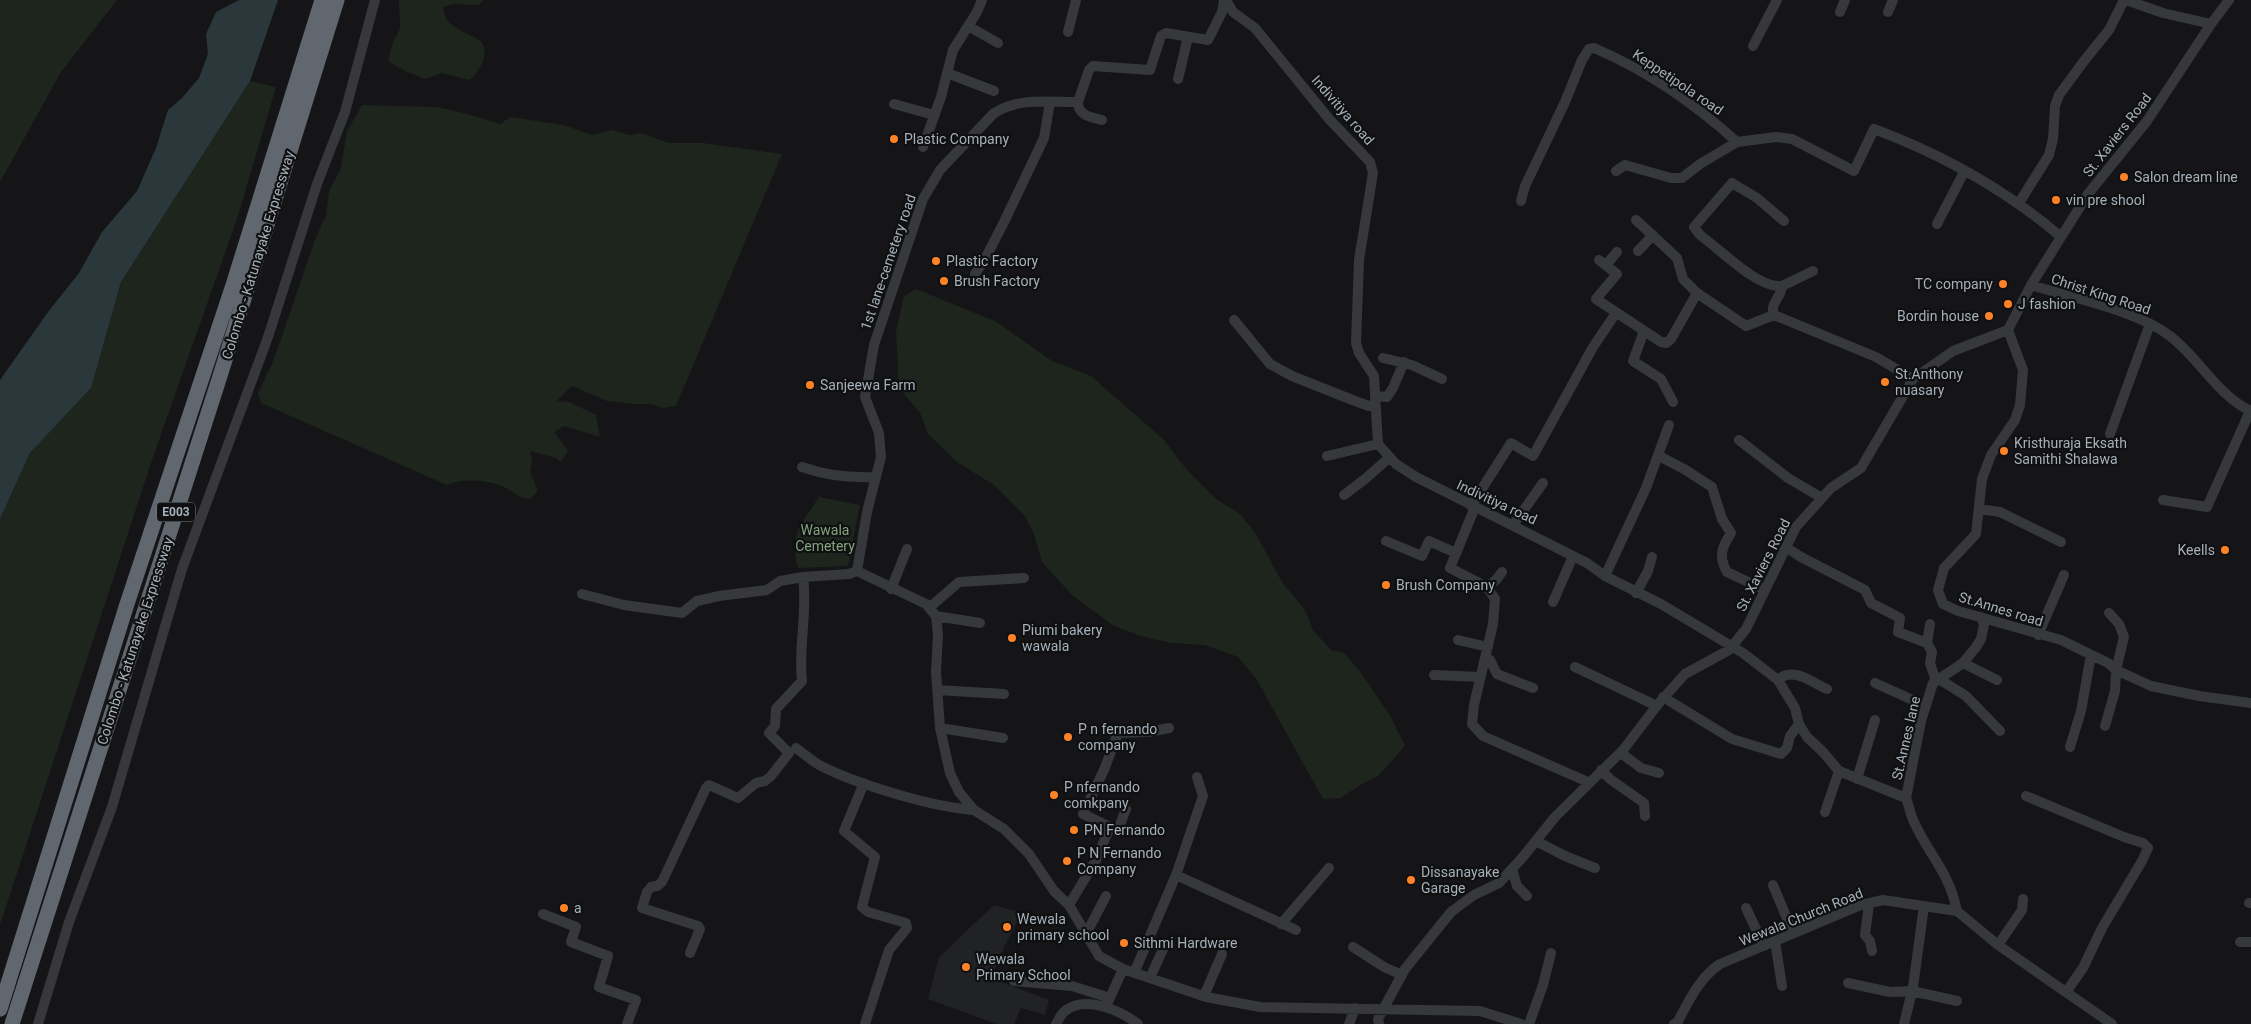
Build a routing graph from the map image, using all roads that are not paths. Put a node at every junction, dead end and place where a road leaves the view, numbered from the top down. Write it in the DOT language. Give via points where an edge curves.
graph roads {
  1 [pos="322,0"];
  2 [pos="338,0"];
  3 [pos="375,0"];
  4 [pos="982,0"];
  5 [pos="1076,0"];
  6 [pos="1226,0"];
  7 [pos="1777,0"];
  8 [pos="1845,0"];
  9 [pos="1893,0"];
  10 [pos="2125,0"];
  11 [pos="2230,0"];
  12 [pos="1840,12"];
  13 [pos="1888,12"];
  14 [pos="2211,24"];
  15 [pos="968,26"];
  16 [pos="1068,32"];
  17 [pos="1188,38"];
  18 [pos="998,43"];
  19 [pos="1753,46"];
  20 [pos="947,72"];
  21 [pos="1178,79"];
  22 [pos="994,91"];
  23 [pos="1050,102"];
  24 [pos="1078,102"];
  25 [pos="894,104"];
  26 [pos="934,115"];
  27 [pos="1102,120"];
  28 [pos="1738,142"];
  29 [pos="923,146"];
  30 [pos="1616,171"];
  31 [pos="1964,172"];
  32 [pos="1521,202"];
  33 [pos="2019,203"];
  34 [pos="1636,220"];
  35 [pos="1784,221"];
  36 [pos="1937,224"];
  37 [pos="1653,235"];
  38 [pos="2061,237"];
  39 [pos="1638,251"];
  40 [pos="1618,252"];
  41 [pos="1813,271"];
  42 [pos="975,274"];
  43 [pos="2031,285"];
  44 [pos="1782,286"];
  45 [pos="1697,293"];
  46 [pos="1616,313"];
  47 [pos="1774,315"];
  48 [pos="1234,320"];
  49 [pos="2150,324"];
  50 [pos="2008,330"];
  51 [pos="1644,331"];
  52 [pos="1383,358"];
  53 [pos="1404,362"];
  54 [pos="1442,379"];
  55 [pos="1913,379"];
  56 [pos="1375,400"];
  57 [pos="1673,402"];
  58 [pos="2251,411"];
  59 [pos="1669,426"];
  60 [pos="2110,434"];
  61 [pos="1739,440"];
  62 [pos="1378,444"];
  63 [pos="1326,456"];
  64 [pos="1659,456"];
  65 [pos="1390,457"];
  66 [pos="802,468"];
  67 [pos="876,477"];
  68 [pos="1543,483"];
  69 [pos="1344,495"];
  70 [pos="1822,498"];
  71 [pos="2163,500"];
  72 [pos="1473,506"];
  73 [pos="1979,509"];
  74 [pos="1513,525"];
  75 [pos="1386,542"];
  76 [pos="2061,542"];
  77 [pos="1788,548"];
  78 [pos="907,549"];
  79 [pos="1456,553"];
  80 [pos="1573,556"];
  81 [pos="1652,557"];
  82 [pos="857,571"];
  83 [pos="1502,572"];
  84 [pos="2064,575"];
  85 [pos="1604,576"];
  86 [pos="803,577"];
  87 [pos="1024,578"];
  88 [pos="1487,586"];
  89 [pos="891,589"];
  90 [pos="1765,590"];
  91 [pos="1636,593"];
  92 [pos="582,594"];
  93 [pos="1553,602"];
  94 [pos="932,612"];
  95 [pos="2109,613"];
  96 [pos="1981,617"];
  97 [pos="980,623"];
  98 [pos="1930,624"];
  99 [pos="2038,636"];
  100 [pos="1458,640"];
  101 [pos="1928,643"];
  102 [pos="1731,646"];
  103 [pos="1487,652"];
  104 [pos="2091,655"];
  105 [pos="1963,663"];
  106 [pos="1576,668"];
  107 [pos="2116,670"];
  108 [pos="1434,676"];
  109 [pos="1481,677"];
  110 [pos="1778,680"];
  111 [pos="1937,680"];
  112 [pos="1997,680"];
  113 [pos="1875,683"];
  114 [pos="1533,688"];
  115 [pos="1827,689"];
  116 [pos="937,690"];
  117 [pos="1004,694"];
  118 [pos="1664,698"];
  119 [pos="2251,703"];
  120 [pos="1657,706"];
  121 [pos="1926,706"];
  122 [pos="1875,720"];
  123 [pos="1799,724"];
  124 [pos="2105,726"];
  125 [pos="940,728"];
  126 [pos="1169,728"];
  127 [pos="2000,730"];
  128 [pos="1003,738"];
  129 [pos="796,748"];
  130 [pos="2070,748"];
  131 [pos="1621,753"];
  132 [pos="1601,770"];
  133 [pos="1839,771"];
  134 [pos="1659,773"];
  135 [pos="1197,777"];
  136 [pos="1856,779"];
  137 [pos="1588,782"];
  138 [pos="864,783"];
  139 [pos="2026,796"];
  140 [pos="1906,798"];
  141 [pos="1126,809"];
  142 [pos="974,810"];
  143 [pos="1825,812"];
  144 [pos="1645,816"];
  145 [pos="1110,827"];
  146 [pos="1536,841"];
  147 [pos="1329,868"];
  148 [pos="1595,868"];
  149 [pos="1512,869"];
  150 [pos="1176,875"];
  151 [pos="1773,885"];
  152 [pos="1106,896"];
  153 [pos="1527,896"];
  154 [pos="2023,898"];
  155 [pos="1869,904"];
  156 [pos="1069,905"];
  157 [pos="1924,906"];
  158 [pos="1746,908"];
  159 [pos="1957,911"];
  160 [pos="543,914"];
  161 [pos="1281,924"];
  162 [pos="1296,930"];
  163 [pos="1086,934"];
  164 [pos="1793,934"];
  165 [pos="1775,941"];
  166 [pos="1998,945"];
  167 [pos="1353,946"];
  168 [pos="1764,946"];
  169 [pos="1164,947"];
  170 [pos="1872,951"];
  171 [pos="1550,952"];
  172 [pos="690,953"];
  173 [pos="1222,954"];
  174 [pos="1128,971"];
  175 [pos="1402,975"];
  176 [pos="1150,978"];
  177 [pos="1014,981"];
  178 [pos="1848,983"];
  179 [pos="1782,986"];
  180 [pos="1912,992"];
  181 [pos="2066,992"];
  182 [pos="1204,996"];
  183 [pos="1957,1001"];
  184 [pos="1108,1002"];
  185 [pos="1355,1008"];
  186 [pos="1385,1008"];
  187 [pos="0,1009"];
  188 [pos="12,1024"];
  189 [pos="38,1024"];
  190 [pos="627,1024"];
  191 [pos="865,1024"];
  192 [pos="1056,1024"];
  193 [pos="1138,1024"];
  194 [pos="1349,1024"];
  195 [pos="1379,1024"];
  196 [pos="1521,1024"];
  197 [pos="1529,1024"];
  198 [pos="1674,1024"];
  199 [pos="1904,1024"];
  200 [pos="2112,1024"];
  1 -- 187 [label="highway, Colombo - Katunayake Expressway / E003"];
  2 -- 188 [label="highway, Colombo - Katunayake Expressway / E003"];
  3 -- 189 [label="street" via="345,112 316,184 268,337 182,569 112,807 69,922"];
  4 -- 15 [label="street"];
  5 -- 16 [label="street"];
  6 -- 17 [label="street" via="1208,40"];
  6 -- 56 [label="street, Indivitiya road" via="1233,12 1255,28 1329,119 1370,162 1373,173 1359,260 1356,329 1359,353 1374,376"];
  7 -- 19 [label="street"];
  8 -- 12 [label="street"];
  9 -- 13 [label="street"];
  10 -- 14 [label="street"];
  10 -- 33 [label="street" via="2110,30 2060,95 2055,106 2049,155"];
  11 -- 14 [label="street, St. Xaviers Road"];
  14 -- 38 [label="street, St. Xaviers Road" via="2153,113 2088,194"];
  15 -- 18 [label="street"];
  15 -- 20 [label="street" via="953,50"];
  17 -- 21 [label="street"];
  17 -- 24 [label="street" via="1170,33 1161,36 1150,70 1093,66"];
  20 -- 22 [label="street"];
  20 -- 26 [label="street"];
  23 -- 24 [label="street, 1st lane-cemetery road"];
  23 -- 42 [label="street" via="1041,146"];
  23 -- 67 [label="street, 1st lane-cemetery road" via="1018,102 993,114 940,170 923,199 872,353 865,396 879,433 881,457"];
  24 -- 27 [label="street" via="1083,114"];
  25 -- 26 [label="street"];
  26 -- 29 [label="street"];
  28 -- 30 [label="street" via="1682,178 1625,165"];
  28 -- 31 [label="street" via="1776,137 1792,140 1854,171 1874,129 1939,157"];
  28 -- 32 [label="street, Keppetipola road" via="1649,76 1591,48 1524,186"];
  31 -- 33 [label="street"];
  31 -- 36 [label="street"];
  33 -- 38 [label="street"];
  34 -- 37 [label="street"];
  35 -- 44 [label="street" via="1757,198 1732,183 1694,227 1751,274 1772,287"];
  37 -- 39 [label="street"];
  37 -- 45 [label="street" via="1677,258 1683,279"];
  38 -- 43 [label="street, St. Xaviers Road"];
  40 -- 46 [label="street" via="1602,262 1617,274 1596,299"];
  41 -- 44 [label="street"];
  43 -- 49 [label="street, Christ King Road"];
  43 -- 50 [label="street, St. Xaviers Road"];
  44 -- 47 [label="street" via="1772,311"];
  45 -- 47 [label="street" via="1746,326"];
  45 -- 51 [label="street" via="1666,343"];
  46 -- 51 [label="street"];
  46 -- 72 [label="street" via="1593,347 1533,456 1512,443"];
  47 -- 55 [label="street" via="1876,357"];
  48 -- 56 [label="street" via="1270,364 1369,406"];
  49 -- 58 [label="street, Christ King Road" via="2179,344 2234,401"];
  49 -- 60 [label="street"];
  50 -- 55 [label="street, St. Xaviers Road" via="1953,351"];
  50 -- 73 [label="street, St.Annes road" via="2023,370 2020,405 2015,420 1991,455 1982,479"];
  51 -- 57 [label="street" via="1633,360 1661,379"];
  52 -- 53 [label="street"];
  53 -- 54 [label="street"];
  53 -- 56 [label="street" via="1393,388 1386,397"];
  55 -- 70 [label="street, St. Xaviers Road" via="1861,468"];
  56 -- 62 [label="street, Indivitiya road"];
  58 -- 71 [label="street" via="2207,507"];
  59 -- 64 [label="street"];
  61 -- 70 [label="street" via="1788,478"];
  62 -- 63 [label="street"];
  62 -- 65 [label="street, Indivitiya road"];
  64 -- 85 [label="street"];
  64 -- 90 [label="street" via="1712,487 1730,533 1721,554 1727,572"];
  65 -- 69 [label="street"];
  65 -- 72 [label="street, Indivitiya road" via="1416,478"];
  66 -- 67 [label="street" via="849,478"];
  67 -- 82 [label="street, 1st lane-cemetery road"];
  68 -- 74 [label="street"];
  70 -- 77 [label="street, St. Xaviers Road" via="1796,528"];
  72 -- 74 [label="street, Indivitiya road"];
  72 -- 79 [label="street"];
  73 -- 76 [label="street" via="2000,512"];
  73 -- 96 [label="street, St.Annes road" via="1976,534 1944,568 1938,590 1943,604 1958,612"];
  74 -- 80 [label="street, Indivitiya road"];
  75 -- 79 [label="street" via="1422,556 1429,542"];
  77 -- 90 [label="street, St. Xaviers Road"];
  77 -- 101 [label="street" via="1865,590 1871,603 1900,618 1898,632"];
  78 -- 89 [label="street"];
  79 -- 88 [label="street" via="1450,568"];
  80 -- 85 [label="street, Indivitiya road"];
  80 -- 93 [label="street"];
  81 -- 91 [label="street"];
  82 -- 86 [label="street"];
  82 -- 89 [label="street"];
  83 -- 88 [label="street"];
  84 -- 99 [label="street"];
  85 -- 91 [label="street, Indivitiya road"];
  86 -- 92 [label="street" via="780,581 767,590 697,602 682,613 624,605"];
  86 -- 172 [label="street" via="806,598 801,637 802,681 776,708 775,726 769,733 788,753 771,776 738,798 709,785 706,788 662,882 651,887 644,900 642,908 698,926 700,929"];
  87 -- 94 [label="street" via="959,582"];
  88 -- 103 [label="street" via="1495,599"];
  89 -- 94 [label="street" via="926,604"];
  90 -- 102 [label="street, St. Xaviers Road" via="1746,629"];
  91 -- 102 [label="street, Indivitiya road" via="1661,604"];
  94 -- 97 [label="street"];
  94 -- 116 [label="street"];
  95 -- 107 [label="street" via="2119,624 2124,637"];
  96 -- 99 [label="street, St.Annes road"];
  96 -- 105 [label="street" via="1984,625 1981,638"];
  98 -- 101 [label="street"];
  99 -- 104 [label="street, St.Annes road" via="2061,640"];
  100 -- 103 [label="street"];
  101 -- 111 [label="street" via="1932,652 1930,663"];
  102 -- 110 [label="street, Indivitiya road"];
  102 -- 118 [label="street, St. Xaviers Road" via="1685,674"];
  103 -- 109 [label="street"];
  103 -- 114 [label="street" via="1497,674"];
  104 -- 107 [label="street, St.Annes road"];
  104 -- 130 [label="street" via="2082,711"];
  105 -- 111 [label="street"];
  105 -- 112 [label="street"];
  106 -- 120 [label="street"];
  107 -- 119 [label="street, St.Annes road" via="2151,686"];
  107 -- 124 [label="street" via="2115,690"];
  108 -- 109 [label="street"];
  109 -- 137 [label="street" via="1472,724 1484,736"];
  110 -- 115 [label="street" via="1795,673"];
  110 -- 123 [label="street, Indivitiya road" via="1795,708"];
  111 -- 121 [label="street, St.Annes lane"];
  111 -- 127 [label="street" via="1966,696"];
  113 -- 121 [label="street"];
  116 -- 117 [label="street"];
  116 -- 125 [label="street"];
  118 -- 120 [label="street, St. Xaviers Road"];
  118 -- 123 [label="street" via="1732,739 1781,754"];
  120 -- 131 [label="street, St. Xaviers Road"];
  121 -- 140 [label="street, St.Annes lane"];
  122 -- 136 [label="street"];
  123 -- 133 [label="street, Indivitiya road"];
  125 -- 128 [label="street"];
  125 -- 142 [label="street" via="950,773 959,792"];
  126 -- 145 [label="street" via="1118,733 1084,814"];
  129 -- 138 [label="street" via="820,765"];
  131 -- 132 [label="street, St. Xaviers Road"];
  131 -- 134 [label="street" via="1642,768"];
  132 -- 137 [label="street, St. Xaviers Road"];
  132 -- 144 [label="street" via="1644,803"];
  133 -- 136 [label="street, Indivitiya road"];
  133 -- 143 [label="street"];
  135 -- 150 [label="street" via="1203,796"];
  136 -- 140 [label="street, Indivitiya road"];
  137 -- 146 [label="street, St. Xaviers Road"];
  138 -- 142 [label="street" via="946,807"];
  138 -- 191 [label="street" via="844,831 875,858 862,907 868,912 906,924 907,928 889,950"];
  139 -- 181 [label="street" via="2143,843 2148,848 2083,968"];
  140 -- 159 [label="street" via="1913,820 1950,885"];
  141 -- 145 [label="street" via="1118,830"];
  142 -- 156 [label="street" via="1004,829 1029,854 1054,891"];
  145 -- 156 [label="street" via="1096,860"];
  146 -- 148 [label="street"];
  146 -- 149 [label="street, St. Xaviers Road"];
  147 -- 161 [label="street"];
  149 -- 153 [label="street" via="1517,886"];
  149 -- 175 [label="street, St. Xaviers Road" via="1499,883 1474,895 1451,912"];
  150 -- 161 [label="street"];
  150 -- 174 [label="street"];
  151 -- 164 [label="street"];
  152 -- 163 [label="street"];
  154 -- 166 [label="street" via="2022,910"];
  155 -- 157 [label="street, Wewala Church Road" via="1883,900"];
  155 -- 164 [label="street, Wewala Church Road"];
  155 -- 170 [label="street" via="1866,935"];
  156 -- 163 [label="street"];
  157 -- 159 [label="street, Wewala Church Road"];
  157 -- 180 [label="street"];
  158 -- 168 [label="street"];
  159 -- 166 [label="street"];
  160 -- 190 [label="street" via="576,927 571,942 608,956 599,987 636,1000"];
  161 -- 162 [label="street"];
  163 -- 174 [label="street" via="1099,956"];
  164 -- 165 [label="street, Wewala Church Road"];
  165 -- 168 [label="street, Wewala Church Road"];
  165 -- 179 [label="street"];
  166 -- 181 [label="street"];
  167 -- 175 [label="street"];
  168 -- 198 [label="street, Wewala Church Road" via="1720,964 1709,972 1697,985"];
  169 -- 176 [label="street"];
  171 -- 197 [label="street" via="1543,985"];
  173 -- 182 [label="street"];
  174 -- 176 [label="street"];
  174 -- 184 [label="street"];
  175 -- 186 [label="street, St. Xaviers Road"];
  176 -- 182 [label="street"];
  177 -- 184 [label="street" via="1072,986"];
  178 -- 180 [label="street" via="1890,992"];
  180 -- 183 [label="street"];
  180 -- 199 [label="street"];
  181 -- 200 [label="street"];
  182 -- 185 [label="street" via="1260,1008"];
  184 -- 192 [label="street" via="1071,1007 1063,1012"];
  184 -- 193 [label="street"];
  185 -- 186 [label="street"];
  185 -- 194 [label="street"];
  186 -- 195 [label="street, St. Xaviers Road" via="1378,1019"];
  186 -- 196 [label="street" via="1480,1011"];
}
